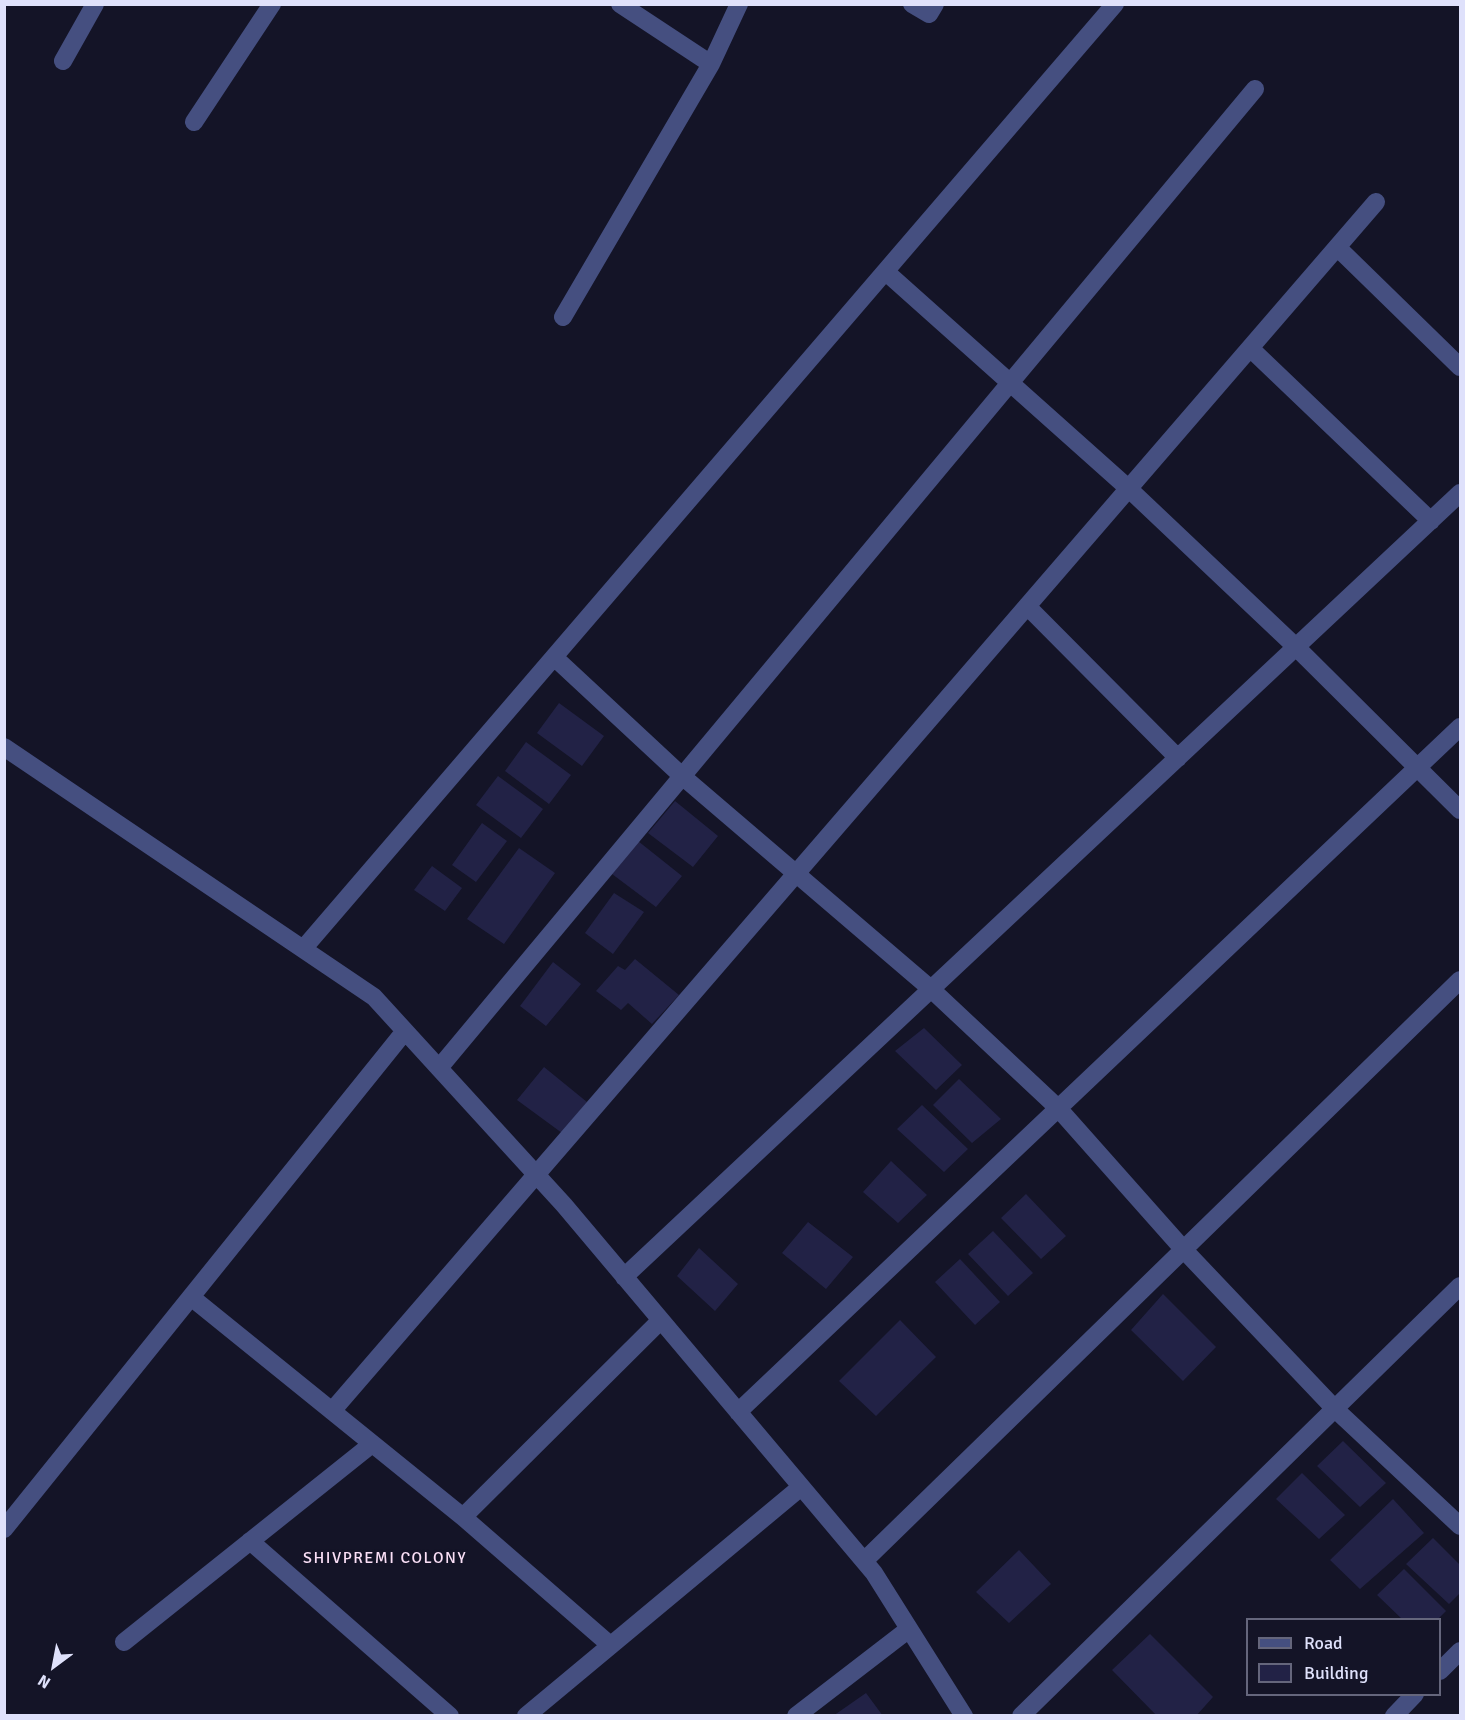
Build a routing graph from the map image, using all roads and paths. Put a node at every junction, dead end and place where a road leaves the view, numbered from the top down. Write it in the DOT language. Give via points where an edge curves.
graph roads {
  1 [pos="95,4"];
  2 [pos="272,4"];
  3 [pos="620,4"];
  4 [pos="739,4"];
  5 [pos="912,4"];
  6 [pos="935,4"];
  7 [pos="1115,4"];
  8 [pos="63,62"];
  9 [pos="711,64"];
  10 [pos="1255,89"];
  11 [pos="194,122"];
  12 [pos="1376,202"];
  13 [pos="1337,247"];
  14 [pos="886,272"];
  15 [pos="563,317"];
  16 [pos="1250,348"];
  17 [pos="1461,367"];
  18 [pos="1008,384"];
  19 [pos="1128,489"];
  20 [pos="1461,493"];
  21 [pos="1431,521"];
  22 [pos="1027,606"];
  23 [pos="1296,647"];
  24 [pos="554,657"];
  25 [pos="1461,727"];
  26 [pos="4,747"];
  27 [pos="1178,758"];
  28 [pos="1416,768"];
  29 [pos="682,776"];
  30 [pos="1461,810"];
  31 [pos="796,873"];
  32 [pos="303,949"];
  33 [pos="1461,981"];
  34 [pos="931,989"];
  35 [pos="405,1031"];
  36 [pos="439,1068"];
  37 [pos="1058,1108"];
  38 [pos="536,1174"];
  39 [pos="1184,1250"];
  40 [pos="624,1276"];
  41 [pos="1461,1286"];
  42 [pos="191,1297"];
  43 [pos="661,1320"];
  44 [pos="1335,1409"];
  45 [pos="332,1411"];
  46 [pos="738,1412"];
  47 [pos="372,1444"];
  48 [pos="801,1487"];
  49 [pos="463,1517"];
  50 [pos="1461,1526"];
  51 [pos="4,1529"];
  52 [pos="250,1541"];
  53 [pos="864,1561"];
  54 [pos="909,1629"];
  55 [pos="124,1642"];
  56 [pos="609,1644"];
  57 [pos="1461,1651"];
  58 [pos="1441,1670"];
  59 [pos="1414,1696"];
  60 [pos="450,1716"];
  61 [pos="526,1716"];
  62 [pos="796,1716"];
  63 [pos="964,1716"];
  64 [pos="1021,1716"];
  65 [pos="1394,1716"];
  1 -- 8 [label="street"];
  2 -- 11 [label="street"];
  3 -- 9 [label="street"];
  4 -- 9 [label="street"];
  5 -- 6 [label="street" via="929,14"];
  7 -- 14 [label="street"];
  9 -- 15 [label="street"];
  10 -- 18 [label="street"];
  12 -- 13 [label="street"];
  13 -- 16 [label="street"];
  13 -- 17 [label="street"];
  14 -- 18 [label="street"];
  14 -- 24 [label="street"];
  16 -- 19 [label="street"];
  16 -- 21 [label="street"];
  18 -- 19 [label="street"];
  18 -- 29 [label="street"];
  19 -- 22 [label="street"];
  19 -- 23 [label="street"];
  20 -- 21 [label="street"];
  21 -- 23 [label="street"];
  22 -- 27 [label="street"];
  22 -- 31 [label="street"];
  23 -- 27 [label="street"];
  23 -- 28 [label="street"];
  24 -- 29 [label="street"];
  24 -- 32 [label="street"];
  25 -- 28 [label="street"];
  26 -- 32 [label="street"];
  27 -- 34 [label="street"];
  28 -- 30 [label="street"];
  28 -- 37 [label="street"];
  29 -- 31 [label="street"];
  29 -- 36 [label="street"];
  31 -- 34 [label="street"];
  31 -- 38 [label="street"];
  32 -- 35 [label="street" via="374,997"];
  33 -- 39 [label="street"];
  34 -- 37 [label="street"];
  34 -- 40 [label="street"];
  35 -- 36 [label="street"];
  35 -- 42 [label="street"];
  36 -- 38 [label="street"];
  37 -- 39 [label="street"];
  37 -- 46 [label="street"];
  38 -- 40 [label="street"];
  38 -- 45 [label="street"];
  39 -- 44 [label="street"];
  39 -- 53 [label="street"];
  40 -- 43 [label="street"];
  41 -- 44 [label="street"];
  42 -- 45 [label="street"];
  42 -- 51 [label="street"];
  43 -- 46 [label="street"];
  43 -- 49 [label="street"];
  44 -- 50 [label="street"];
  44 -- 64 [label="street"];
  45 -- 47 [label="street"];
  46 -- 48 [label="street"];
  47 -- 49 [label="street"];
  47 -- 52 [label="street"];
  48 -- 53 [label="street"];
  48 -- 56 [label="street"];
  49 -- 56 [label="street"];
  52 -- 55 [label="street"];
  52 -- 60 [label="street"];
  53 -- 54 [label="street"];
  54 -- 62 [label="street"];
  54 -- 63 [label="street"];
  56 -- 61 [label="street"];
  57 -- 58 [label="street"];
  59 -- 65 [label="street"];
}
